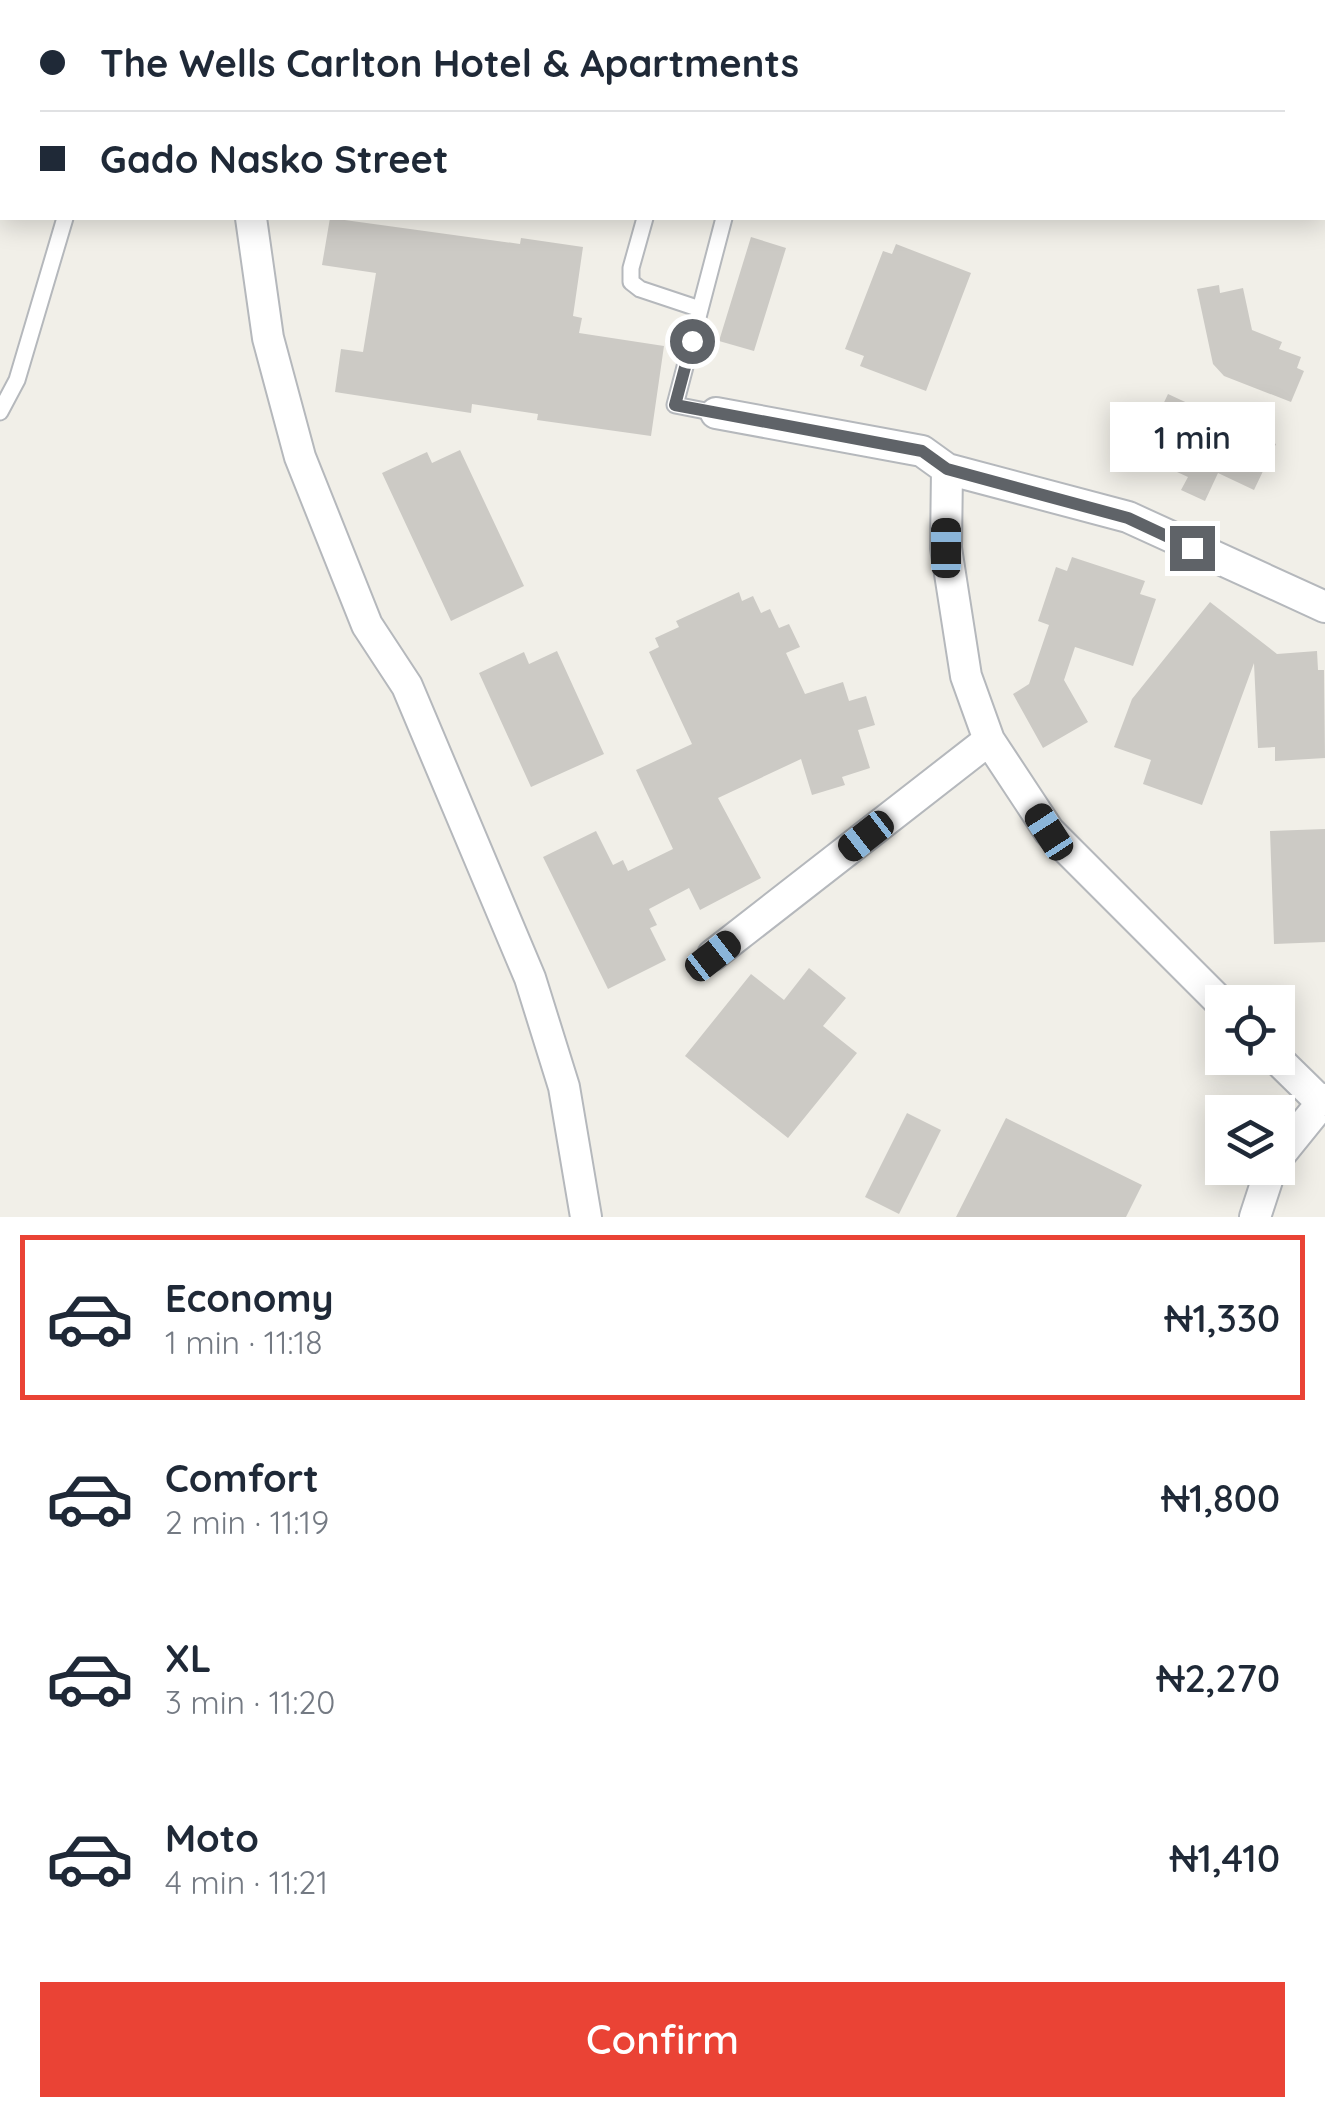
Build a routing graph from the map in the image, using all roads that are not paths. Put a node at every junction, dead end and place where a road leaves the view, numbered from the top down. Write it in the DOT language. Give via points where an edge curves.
graph roads {
  1 [pos="63,220"];
  2 [pos="250,220"];
  3 [pos="645,220"];
  4 [pos="723,220"];
  5 [pos="700,308"];
  6 [pos="0,412"];
  7 [pos="716,413"];
  8 [pos="947,469"];
  9 [pos="1325,607"];
  10 [pos="989,740"];
  11 [pos="713,956"];
  12 [pos="1205,987"];
  13 [pos="1295,1075"];
  14 [pos="1323,1100"];
  15 [pos="1295,1135"];
  16 [pos="1265,1185"];
  17 [pos="586,1217"];
  18 [pos="1255,1217"];
  1 -- 6 [label="lane" via="17,380"];
  2 -- 17 [label="street" via="268,338 300,456 367,625 407,686 530,978 564,1088"];
  3 -- 5 [label="lane" via="631,282"];
  4 -- 5 [label="lane"];
  5 -- 7 [label="lane" via="675,405"];
  7 -- 8 [label="street" via="922,451"];
  8 -- 9 [label="street" via="1128,518"];
  8 -- 10 [label="street" via="946,548 960,640"];
  10 -- 11 [label="street"];
  10 -- 12 [label="street" via="1049,832"];
  13 -- 14 [label="street"];
  14 -- 15 [label="street"];
  16 -- 18 [label="street"];
}
